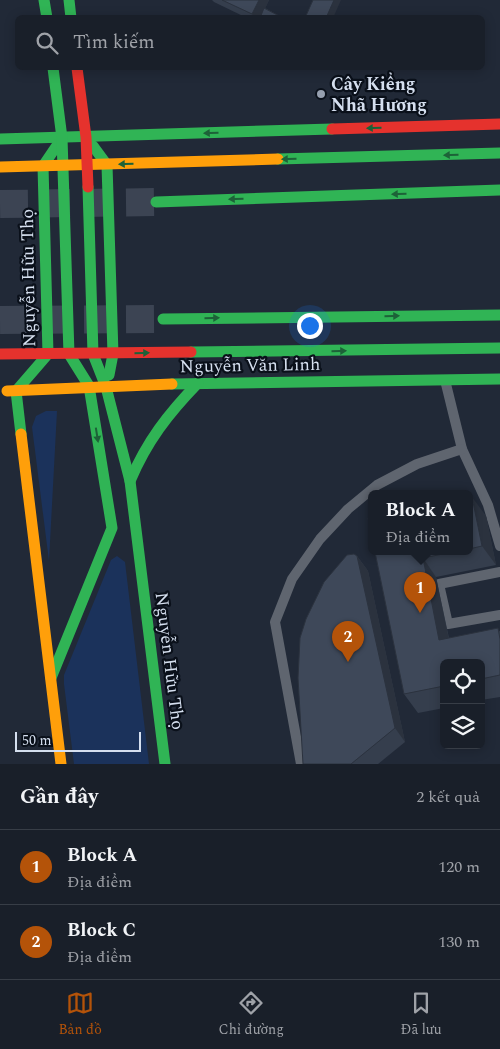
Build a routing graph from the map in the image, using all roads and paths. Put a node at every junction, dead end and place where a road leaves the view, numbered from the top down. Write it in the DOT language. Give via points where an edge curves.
graph roads {
  1 [pos="44,0"];
  2 [pos="69,0"];
  3 [pos="46,15"];
  4 [pos="71,15"];
  5 [pos="53,70"];
  6 [pos="77,70"];
  7 [pos="500,124"];
  8 [pos="62,138"];
  9 [pos="86,138"];
  10 [pos="0,139"];
  11 [pos="500,153"];
  12 [pos="87,165"];
  13 [pos="107,165"];
  14 [pos="43,166"];
  15 [pos="63,166"];
  16 [pos="0,167"];
  17 [pos="500,190"];
  18 [pos="156,202"];
  19 [pos="500,315"];
  20 [pos="163,319"];
  21 [pos="500,348"];
  22 [pos="0,354"];
  23 [pos="48,354"];
  24 [pos="69,354"];
  25 [pos="93,354"];
  26 [pos="113,354"];
  27 [pos="500,379"];
  28 [pos="445,380"];
  29 [pos="198,382"];
  30 [pos="89,386"];
  31 [pos="106,387"];
  32 [pos="0,391"];
  33 [pos="16,391"];
  34 [pos="462,449"];
  35 [pos="130,481"];
  36 [pos="371,490"];
  37 [pos="368,492"];
  38 [pos="500,546"];
  39 [pos="500,572"];
  40 [pos="500,616"];
  41 [pos="51,679"];
  42 [pos="61,764"];
  43 [pos="165,764"];
  44 [pos="301,764"];
  1 -- 3 [label="main road"];
  2 -- 4 [label="main road"];
  5 -- 8 [label="main road"];
  6 -- 9 [label="main road, Nguyễn Hữu Thọ"];
  7 -- 9 [label="main road, one-way"];
  8 -- 9 [label="main road"];
  8 -- 10 [label="main road"];
  8 -- 14 [label="main road"];
  8 -- 15 [label="main road"];
  9 -- 12 [label="main road, Nguyễn Hữu Thọ"];
  9 -- 13 [label="main road"];
  11 -- 13 [label="main road, one-way"];
  12 -- 13 [label="main road"];
  12 -- 15 [label="main road"];
  12 -- 25 [label="main road, Nguyễn Hữu Thọ"];
  13 -- 26 [label="main road, Nguyễn Hữu Thọ"];
  14 -- 15 [label="main road"];
  14 -- 16 [label="main road"];
  14 -- 23 [label="main road, Nguyễn Hữu Thọ"];
  15 -- 24 [label="main road"];
  17 -- 18 [label="main road, one-way"];
  20 -- 19 [label="main road, one-way"];
  26 -- 21 [label="main road, Nguyễn Văn Linh, one-way"];
  22 -- 23 [label="main road, Nguyễn Văn Linh"];
  23 -- 24 [label="main road, Nguyễn Văn Linh"];
  23 -- 33 [label="main road, Nguyễn Hữu Thọ"];
  24 -- 25 [label="main road, Nguyễn Văn Linh"];
  24 -- 30 [label="main road"];
  25 -- 26 [label="main road, Nguyễn Văn Linh"];
  25 -- 31 [label="main road, Nguyễn Hữu Thọ"];
  26 -- 31 [label="main road, Nguyễn Hữu Thọ"];
  27 -- 28 [label="main road, Nguyễn Văn Linh"];
  28 -- 29 [label="main road, Nguyễn Văn Linh"];
  28 -- 34 [label="lane"];
  29 -- 31 [label="main road, Nguyễn Văn Linh"];
  29 -- 35 [label="main road" via="150,438"];
  30 -- 31 [label="main road, Nguyễn Văn Linh"];
  30 -- 33 [label="main road, Nguyễn Văn Linh"];
  30 -- 41 [label="main road, one-way" via="112,528"];
  31 -- 35 [label="main road, Nguyễn Hữu Thọ"];
  32 -- 33 [label="main road, Nguyễn Văn Linh"];
  33 -- 41 [label="main road"];
  34 -- 36 [label="lane" via="417,464"];
  34 -- 38 [label="lane" via="488,505"];
  35 -- 43 [label="main road, Nguyễn Hữu Thọ"];
  37 -- 44 [label="lane" via="320,539 292,579 275,622"];
  39 -- 40 [label="lane" via="439,584 448,624"];
  41 -- 42 [label="main road"];
}
